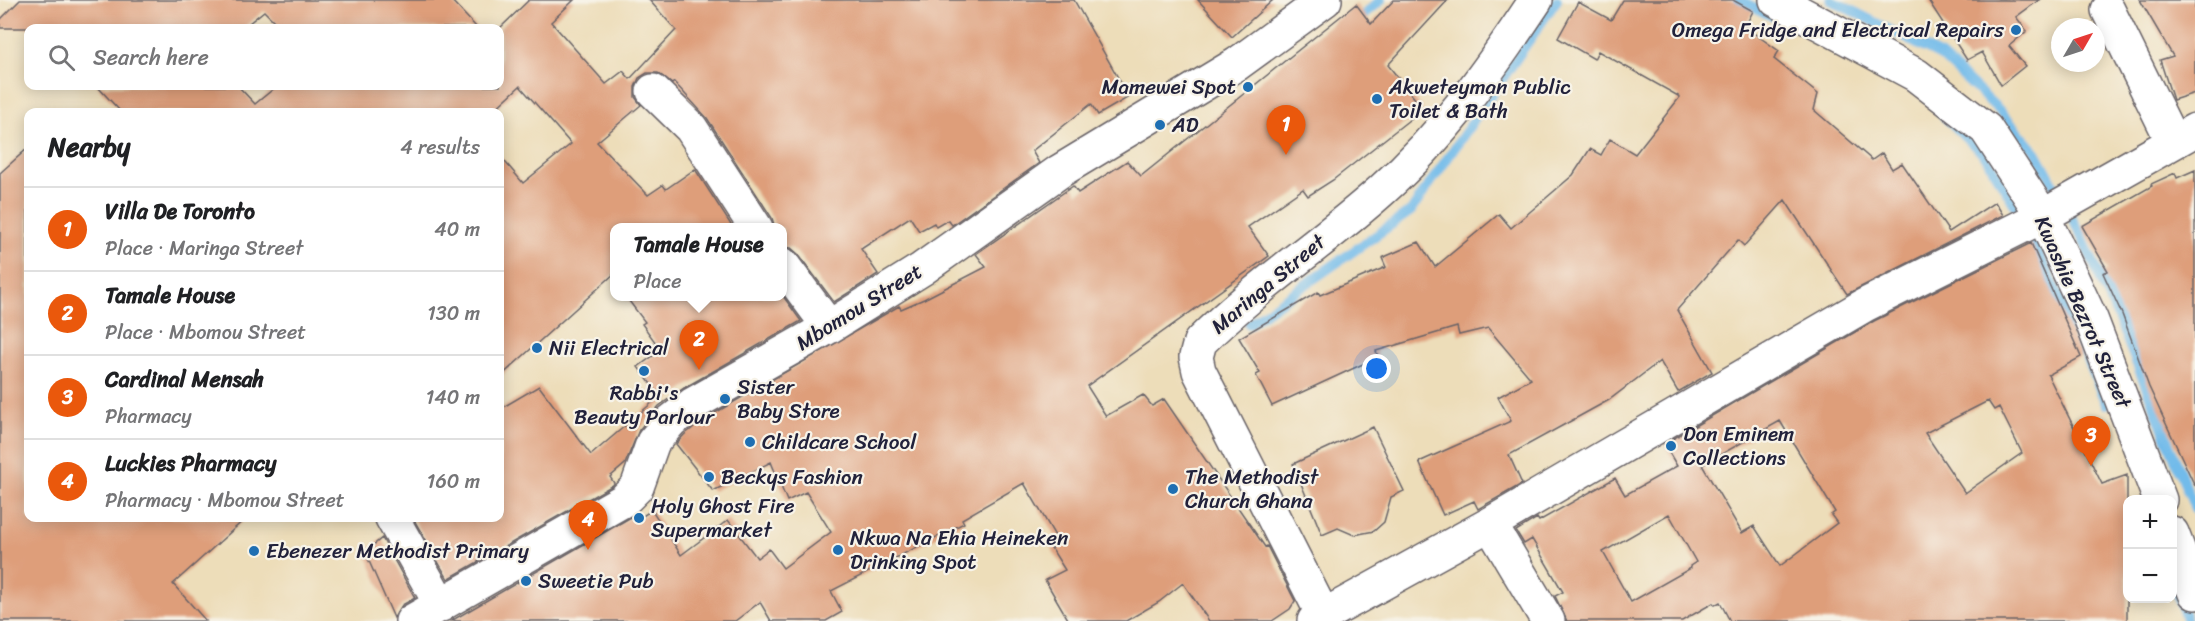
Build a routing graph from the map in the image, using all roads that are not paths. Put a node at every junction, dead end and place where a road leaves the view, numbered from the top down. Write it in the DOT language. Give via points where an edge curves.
graph roads {
  1 [pos="1325,0"];
  2 [pos="1536,0"];
  3 [pos="1776,0"];
  4 [pos="2108,10"];
  5 [pos="653,91"];
  6 [pos="2184,136"];
  7 [pos="2043,216"];
  8 [pos="753,223"];
  9 [pos="787,270"];
  10 [pos="829,327"];
  11 [pos="2158,495"];
  12 [pos="394,522"];
  13 [pos="1490,524"];
  14 [pos="2177,546"];
  15 [pos="2195,593"];
  16 [pos="441,605"];
  17 [pos="1318,618"];
  18 [pos="412,621"];
  19 [pos="1548,621"];
  1 -- 10 [label="street, Mbomou Street" via="1237,64 1060,171 922,269"];
  2 -- 17 [label="street, Maringa Street" via="1488,73 1454,115 1383,189 1200,342 1196,357 1199,371"];
  3 -- 7 [label="street, Kwashie Bezrot Street" via="1916,75 1986,129"];
  4 -- 6 [label="street"];
  5 -- 8 [label="street" via="691,128"];
  6 -- 7 [label="street"];
  7 -- 11 [label="street, Kwashie Bezrot Street" via="2091,319"];
  7 -- 13 [label="street" via="1865,305"];
  9 -- 10 [label="street"];
  10 -- 16 [label="street, Mbomou Street" via="693,404 671,421 653,442 637,487 624,500"];
  12 -- 16 [label="street"];
  13 -- 17 [label="street"];
  13 -- 19 [label="street"];
  14 -- 15 [label="street"];
  16 -- 18 [label="street, Mbomou Street"];
}
